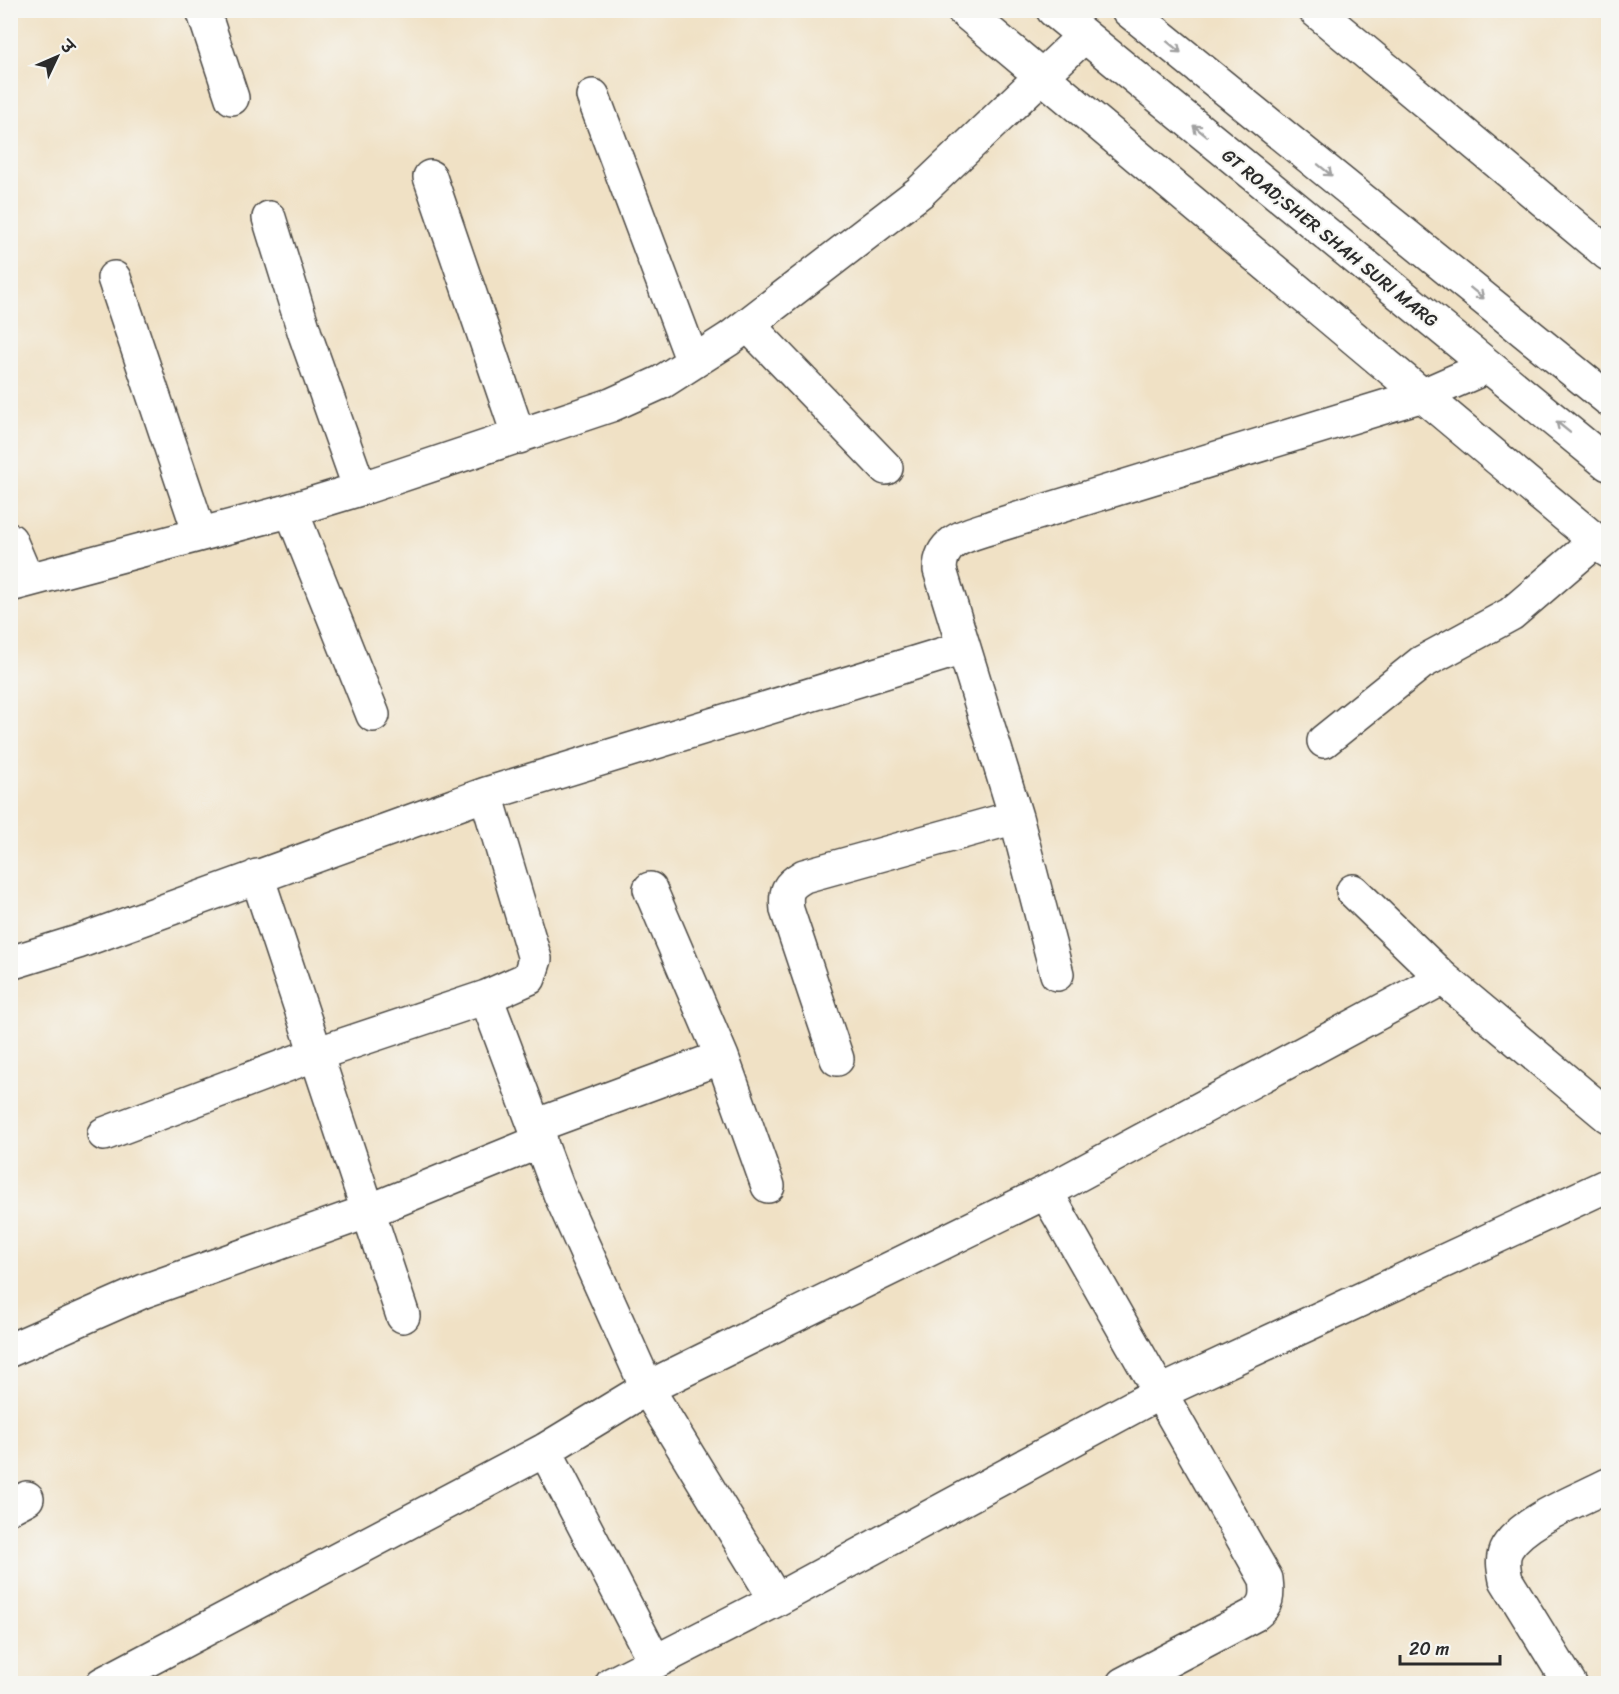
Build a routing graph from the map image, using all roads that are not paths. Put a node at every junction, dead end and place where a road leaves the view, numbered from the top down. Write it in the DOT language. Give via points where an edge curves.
graph roads {
  1 [pos="203,10"];
  2 [pos="963,10"];
  3 [pos="1053,10"];
  4 [pos="1128,10"];
  5 [pos="1315,10"];
  6 [pos="1084,36"];
  7 [pos="1042,75"];
  8 [pos="593,96"];
  9 [pos="232,98"];
  10 [pos="430,177"];
  11 [pos="269,218"];
  12 [pos="1608,254"];
  13 [pos="114,278"];
  14 [pos="748,325"];
  15 [pos="693,363"];
  16 [pos="1487,367"];
  17 [pos="1423,395"];
  18 [pos="1608,399"];
  19 [pos="519,437"];
  20 [pos="1608,464"];
  21 [pos="886,468"];
  22 [pos="360,489"];
  23 [pos="291,510"];
  24 [pos="200,534"];
  25 [pos="10,540"];
  26 [pos="1602,546"];
  27 [pos="19,583"];
  28 [pos="963,648"];
  29 [pos="373,716"];
  30 [pos="1324,741"];
  31 [pos="486,794"];
  32 [pos="1016,817"];
  33 [pos="257,876"];
  34 [pos="650,889"];
  35 [pos="1353,891"];
  36 [pos="10,963"];
  37 [pos="1057,975"];
  38 [pos="1443,978"];
  39 [pos="486,997"];
  40 [pos="316,1054"];
  41 [pos="722,1057"];
  42 [pos="837,1059"];
  43 [pos="1608,1116"];
  44 [pos="104,1134"];
  45 [pos="538,1134"];
  46 [pos="1608,1185"];
  47 [pos="768,1186"];
  48 [pos="1046,1192"];
  49 [pos="369,1210"];
  50 [pos="404,1316"];
  51 [pos="10,1350"];
  52 [pos="647,1388"];
  53 [pos="1159,1393"];
  54 [pos="545,1450"];
  55 [pos="1608,1485"];
  56 [pos="776,1600"];
  57 [pos="636,1675"];
  58 [pos="102,1683"];
  59 [pos="1123,1683"];
  60 [pos="1570,1683"];
  1 -- 9 [label="street"];
  2 -- 7 [label="street"];
  3 -- 6 [label="street, GT ROAD;SHER SHAH SURI MARG"];
  4 -- 18 [label="street, one-way"];
  5 -- 12 [label="street"];
  6 -- 7 [label="street"];
  16 -- 6 [label="street, GT ROAD;SHER SHAH SURI MARG, one-way"];
  7 -- 14 [label="street" via="920,192"];
  7 -- 17 [label="street"];
  8 -- 15 [label="street"];
  10 -- 19 [label="street"];
  11 -- 22 [label="street"];
  13 -- 24 [label="street"];
  14 -- 15 [label="street"];
  14 -- 21 [label="street"];
  15 -- 19 [label="street" via="611,405"];
  16 -- 17 [label="street"];
  20 -- 16 [label="street, GT ROAD;SHER SHAH SURI MARG, one-way"];
  17 -- 26 [label="street"];
  17 -- 28 [label="street" via="956,540 940,557 940,570"];
  19 -- 22 [label="street"];
  22 -- 23 [label="street"];
  23 -- 24 [label="street"];
  23 -- 29 [label="street"];
  24 -- 27 [label="street"];
  25 -- 27 [label="street"];
  26 -- 30 [label="street" via="1511,614 1421,663"];
  28 -- 31 [label="street"];
  28 -- 32 [label="street"];
  31 -- 33 [label="street"];
  31 -- 39 [label="street" via="535,959 529,978"];
  32 -- 37 [label="street"];
  32 -- 42 [label="street" via="804,876 789,885 785,894 787,910"];
  33 -- 36 [label="street"];
  33 -- 40 [label="street"];
  34 -- 41 [label="street"];
  35 -- 38 [label="street"];
  38 -- 43 [label="street"];
  38 -- 48 [label="street"];
  39 -- 40 [label="street"];
  39 -- 45 [label="street"];
  40 -- 44 [label="street"];
  40 -- 49 [label="street"];
  41 -- 45 [label="street"];
  41 -- 47 [label="street"];
  45 -- 49 [label="street"];
  45 -- 52 [label="street"];
  46 -- 53 [label="street"];
  48 -- 52 [label="street"];
  48 -- 53 [label="street"];
  49 -- 50 [label="street"];
  49 -- 51 [label="street" via="144,1291"];
  52 -- 54 [label="street"];
  52 -- 56 [label="street"];
  53 -- 56 [label="street"];
  53 -- 59 [label="street" via="1266,1579 1267,1599 1254,1615"];
  54 -- 57 [label="street"];
  54 -- 58 [label="street"];
  55 -- 60 [label="street" via="1527,1527 1507,1549 1503,1560 1506,1580"];
  56 -- 57 [label="street"];
}
